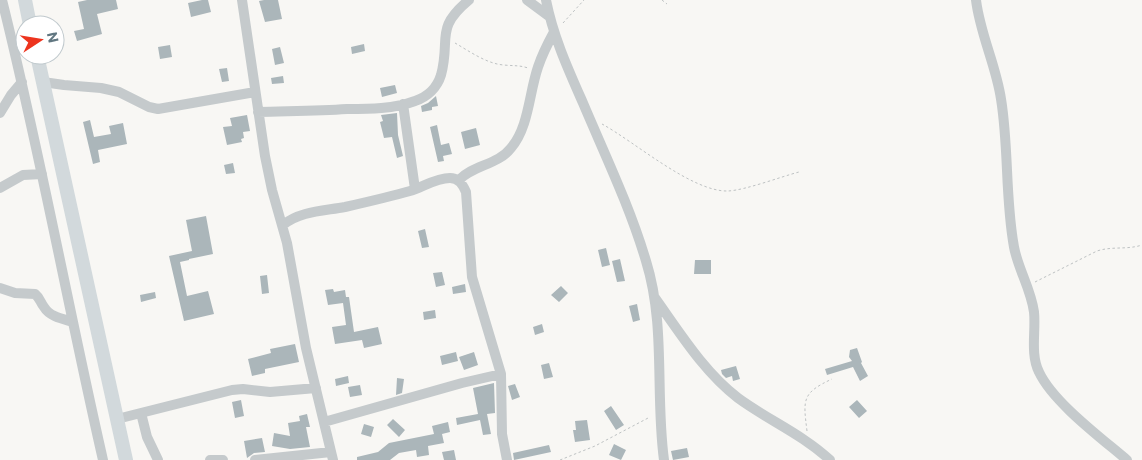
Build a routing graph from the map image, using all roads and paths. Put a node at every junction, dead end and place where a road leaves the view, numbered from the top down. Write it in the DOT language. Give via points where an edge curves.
graph roads {
  1 [pos="2,0"];
  2 [pos="25,0"];
  3 [pos="242,0"];
  4 [pos="469,0"];
  5 [pos="527,0"];
  6 [pos="546,0"];
  7 [pos="584,0"];
  8 [pos="662,0"];
  9 [pos="976,0"];
  10 [pos="667,4"];
  11 [pos="28,15"];
  12 [pos="550,17"];
  13 [pos="554,32"];
  14 [pos="445,35"];
  15 [pos="39,65"];
  16 [pos="537,71"];
  17 [pos="22,82"];
  18 [pos="42,82"];
  19 [pos="255,92"];
  20 [pos="402,104"];
  21 [pos="258,112"];
  22 [pos="0,113"];
  23 [pos="589,117"];
  24 [pos="799,172"];
  25 [pos="42,174"];
  26 [pos="459,180"];
  27 [pos="0,188"];
  28 [pos="415,189"];
  29 [pos="283,225"];
  30 [pos="1142,245"];
  31 [pos="1028,285"];
  32 [pos="0,288"];
  33 [pos="655,297"];
  34 [pos="73,322"];
  35 [pos="501,374"];
  36 [pos="832,379"];
  37 [pos="316,388"];
  38 [pos="660,411"];
  39 [pos="141,412"];
  40 [pos="117,419"];
  41 [pos="324,422"];
  42 [pos="808,442"];
  43 [pos="332,456"];
  44 [pos="103,460"];
  45 [pos="126,460"];
  46 [pos="158,460"];
  47 [pos="210,460"];
  48 [pos="222,460"];
  49 [pos="255,460"];
  50 [pos="507,460"];
  51 [pos="560,460"];
  52 [pos="664,460"];
  53 [pos="830,460"];
  54 [pos="1127,460"];
  1 -- 17 [label="street"];
  2 -- 11 [label="street"];
  3 -- 19 [label="street"];
  4 -- 14 [label="street" via="450,18"];
  5 -- 12 [label="street"];
  6 -- 12 [label="street"];
  7 -- 13 [label="path"];
  8 -- 10 [label="path"];
  9 -- 31 [label="street" via="1001,100 1014,248"];
  12 -- 13 [label="street"];
  13 -- 16 [label="street"];
  13 -- 23 [label="street"];
  14 -- 16 [label="path" via="491,61"];
  14 -- 20 [label="street" via="441,76 437,85 424,96"];
  15 -- 18 [label="street"];
  16 -- 26 [label="street" via="526,116 512,148"];
  17 -- 22 [label="street"];
  17 -- 25 [label="street"];
  18 -- 19 [label="street" via="119,92 158,109"];
  18 -- 40 [label="street"];
  19 -- 21 [label="street"];
  20 -- 21 [label="street" via="368,109"];
  20 -- 28 [label="street"];
  21 -- 29 [label="street" via="272,190"];
  23 -- 24 [label="path" via="696,184 714,190 730,191"];
  23 -- 33 [label="street" via="629,210"];
  25 -- 27 [label="street" via="23,176"];
  25 -- 34 [label="street"];
  26 -- 28 [label="street" via="438,180"];
  26 -- 35 [label="street" via="466,192 472,278"];
  28 -- 29 [label="street" via="294,217"];
  29 -- 37 [label="street"];
  30 -- 31 [label="path" via="1105,248"];
  31 -- 54 [label="street" via="1034,311 1035,357 1044,381 1052,393"];
  32 -- 34 [label="street" via="35,294 52,315"];
  33 -- 38 [label="street"];
  33 -- 42 [label="street" via="722,383 738,398"];
  34 -- 44 [label="street"];
  35 -- 41 [label="street"];
  35 -- 50 [label="street" via="502,434"];
  36 -- 42 [label="path" via="810,390 807,396"];
  37 -- 39 [label="street" via="270,392 232,390"];
  37 -- 41 [label="street"];
  38 -- 51 [label="path" via="609,439"];
  38 -- 52 [label="street"];
  39 -- 40 [label="street"];
  39 -- 46 [label="street" via="147,437"];
  40 -- 45 [label="street"];
  41 -- 43 [label="street"];
  42 -- 53 [label="street"];
  43 -- 49 [label="street"];
  47 -- 48 [label="street"];
}
